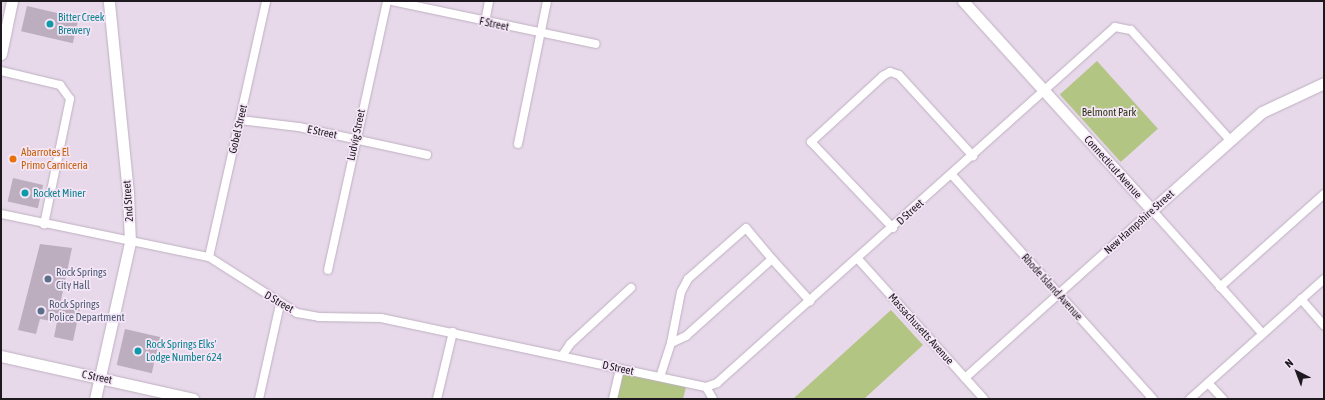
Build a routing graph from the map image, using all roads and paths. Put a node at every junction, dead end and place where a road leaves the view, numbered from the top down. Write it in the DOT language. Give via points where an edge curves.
graph roads {
  1 [pos="12,1"];
  2 [pos="109,1"];
  3 [pos="266,1"];
  4 [pos="387,1"];
  5 [pos="392,1"];
  6 [pos="489,1"];
  7 [pos="547,1"];
  8 [pos="964,1"];
  9 [pos="485,22"];
  10 [pos="540,34"];
  11 [pos="596,44"];
  12 [pos="1,54"];
  13 [pos="1,70"];
  14 [pos="1324,83"];
  15 [pos="1045,92"];
  16 [pos="240,120"];
  17 [pos="355,139"];
  18 [pos="1230,140"];
  19 [pos="518,144"];
  20 [pos="427,155"];
  21 [pos="973,156"];
  22 [pos="952,175"];
  23 [pos="1324,194"];
  24 [pos="1152,210"];
  25 [pos="1,214"];
  26 [pos="44,224"];
  27 [pos="893,228"];
  28 [pos="130,243"];
  29 [pos="209,257"];
  30 [pos="772,259"];
  31 [pos="858,259"];
  32 [pos="328,270"];
  33 [pos="1324,279"];
  34 [pos="1220,287"];
  35 [pos="631,288"];
  36 [pos="1058,294"];
  37 [pos="1301,299"];
  38 [pos="810,301"];
  39 [pos="280,304"];
  40 [pos="1324,325"];
  41 [pos="453,332"];
  42 [pos="1263,334"];
  43 [pos="671,343"];
  44 [pos="1,356"];
  45 [pos="562,356"];
  46 [pos="620,369"];
  47 [pos="660,377"];
  48 [pos="100,378"];
  49 [pos="965,378"];
  50 [pos="1208,382"];
  51 [pos="706,387"];
  52 [pos="95,399"];
  53 [pos="193,399"];
  54 [pos="259,399"];
  55 [pos="437,399"];
  56 [pos="613,399"];
  57 [pos="713,399"];
  58 [pos="984,399"];
  59 [pos="1154,399"];
  60 [pos="1190,399"];
  61 [pos="1223,399"];
  1 -- 12 [label="street"];
  2 -- 28 [label="street, 2nd Street" via="128,193"];
  3 -- 16 [label="street, Gobel Street"];
  4 -- 17 [label="street, Ludvig Street"];
  5 -- 9 [label="street, F Street"];
  6 -- 9 [label="street"];
  7 -- 10 [label="street"];
  8 -- 15 [label="street, Connecticut Avenue"];
  9 -- 10 [label="street, F Street"];
  10 -- 11 [label="street, F Street"];
  10 -- 19 [label="street"];
  13 -- 26 [label="street" via="60,84 67,90 70,99"];
  14 -- 18 [label="street, New Hampshire Street" via="1262,112"];
  15 -- 18 [label="street, D Street" via="1116,27 1123,27 1131,30"];
  15 -- 21 [label="street, D Street"];
  15 -- 24 [label="street, Connecticut Avenue"];
  16 -- 17 [label="street, E Street" via="300,127"];
  16 -- 29 [label="street, Gobel Street"];
  17 -- 20 [label="street, E Street"];
  17 -- 32 [label="street, Ludvig Street"];
  18 -- 24 [label="street, New Hampshire Street"];
  21 -- 22 [label="street, D Street"];
  21 -- 27 [label="street" via="899,75 890,72 812,142"];
  22 -- 27 [label="street, D Street"];
  22 -- 36 [label="street, Rhode Island Avenue"];
  23 -- 34 [label="street"];
  24 -- 34 [label="street, Connecticut Avenue"];
  24 -- 36 [label="street, New Hampshire Street"];
  25 -- 26 [label="street, D Street"];
  26 -- 28 [label="street, D Street"];
  27 -- 31 [label="street, D Street"];
  28 -- 29 [label="street, D Street"];
  28 -- 48 [label="street, 2nd Street"];
  29 -- 39 [label="street, D Street"];
  30 -- 38 [label="street"];
  30 -- 43 [label="street" via="686,336"];
  30 -- 43 [label="street" via="746,228 688,278 680,292"];
  31 -- 38 [label="street, D Street"];
  31 -- 49 [label="street, Massachusetts Avenue"];
  33 -- 37 [label="street"];
  34 -- 42 [label="street, Connecticut Avenue"];
  35 -- 45 [label="street" via="570,344"];
  36 -- 49 [label="street, New Hampshire Street"];
  36 -- 59 [label="street, Rhode Island Avenue"];
  37 -- 40 [label="street"];
  37 -- 42 [label="street"];
  38 -- 51 [label="street, D Street" via="717,383"];
  39 -- 41 [label="street, D Street" via="297,313 320,318 381,318"];
  39 -- 54 [label="street"];
  41 -- 45 [label="street, D Street"];
  41 -- 55 [label="street"];
  42 -- 50 [label="street"];
  43 -- 47 [label="street"];
  44 -- 48 [label="street, C Street"];
  45 -- 46 [label="street, D Street"];
  46 -- 47 [label="street, D Street"];
  46 -- 56 [label="street"];
  47 -- 51 [label="street, D Street"];
  48 -- 52 [label="street, 2nd Street"];
  48 -- 53 [label="street, C Street"];
  49 -- 58 [label="street, Massachusetts Avenue"];
  50 -- 60 [label="street"];
  50 -- 61 [label="street"];
  51 -- 57 [label="street"];
}
